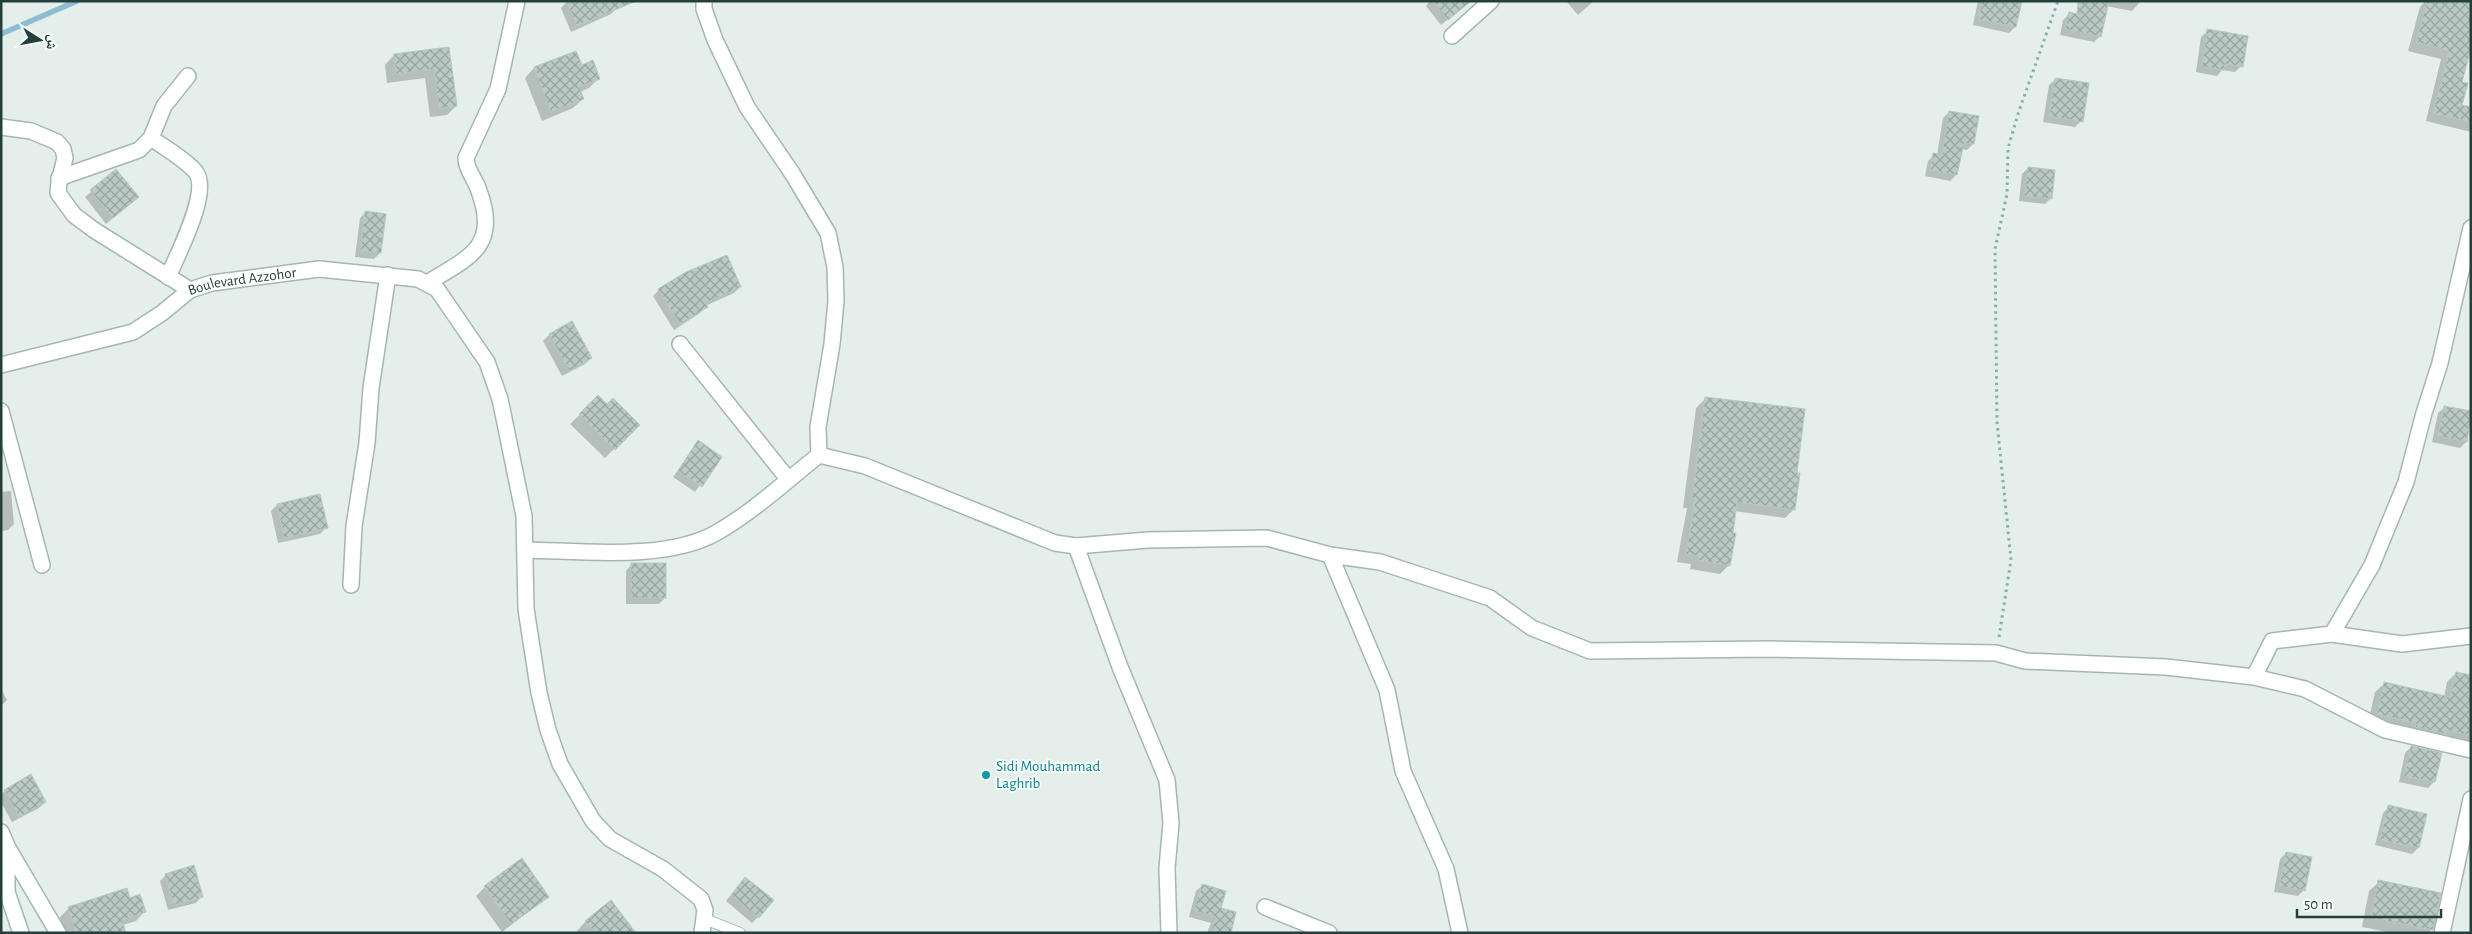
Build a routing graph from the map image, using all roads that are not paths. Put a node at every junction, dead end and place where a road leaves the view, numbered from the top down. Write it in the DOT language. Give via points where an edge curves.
graph roads {
  1 [pos="517,1"];
  2 [pos="704,1"];
  3 [pos="1491,1"];
  4 [pos="1452,36"];
  5 [pos="188,76"];
  6 [pos="1,127"];
  7 [pos="151,138"];
  8 [pos="59,178"];
  9 [pos="2471,228"];
  10 [pos="388,275"];
  11 [pos="168,277"];
  12 [pos="427,283"];
  13 [pos="190,290"];
  14 [pos="680,344"];
  15 [pos="1,365"];
  16 [pos="1,411"];
  17 [pos="819,455"];
  18 [pos="788,479"];
  19 [pos="1076,546"];
  20 [pos="525,550"];
  21 [pos="1330,555"];
  22 [pos="42,565"];
  23 [pos="351,585"];
  24 [pos="2332,634"];
  25 [pos="2471,636"];
  26 [pos="2254,677"];
  27 [pos="2471,750"];
  28 [pos="2471,799"];
  29 [pos="1,832"];
  30 [pos="8,848"];
  31 [pos="1265,907"];
  32 [pos="704,926"];
  33 [pos="22,933"];
  34 [pos="58,933"];
  35 [pos="740,933"];
  36 [pos="1168,933"];
  37 [pos="1329,933"];
  38 [pos="1460,933"];
  39 [pos="2442,933"];
  1 -- 12 [label="street" via="498,90 466,158 484,207 482,241 472,254"];
  2 -- 17 [label="street" via="715,40 747,107 828,233 835,267 836,301 818,427"];
  3 -- 4 [label="street"];
  5 -- 7 [label="street" via="164,106"];
  6 -- 8 [label="street" via="31,131 57,142 65,158"];
  7 -- 8 [label="street" via="139,150"];
  7 -- 11 [label="street" via="196,172 200,184 195,212"];
  8 -- 11 [label="street" via="58,193 74,216"];
  9 -- 24 [label="street" via="2440,363 2406,482 2372,565"];
  10 -- 12 [label="street, Boulevard Azzohor"];
  10 -- 13 [label="street, Boulevard Azzohor" via="319,270 212,283"];
  10 -- 23 [label="street" via="371,388 368,443 354,526"];
  11 -- 13 [label="street"];
  12 -- 20 [label="street, Boulevard Azzohor" via="438,289 487,362 500,399 522,507"];
  13 -- 15 [label="street, Boulevard Azzohor" via="133,332"];
  14 -- 18 [label="street"];
  16 -- 22 [label="street"];
  17 -- 18 [label="street"];
  17 -- 19 [label="street" via="865,466 1029,533"];
  18 -- 20 [label="street" via="715,534 681,546 649,551"];
  19 -- 21 [label="street" via="1148,540 1267,538"];
  19 -- 36 [label="street" via="1120,667 1167,780 1171,823 1167,868"];
  20 -- 32 [label="street, Boulevard Azzohor" via="526,609 539,693 560,764 593,821 610,840 663,868 701,899"];
  21 -- 26 [label="street" via="1380,562 1490,598 1532,628 1590,651 1769,649 1996,653 2026,661 2166,667"];
  21 -- 38 [label="street" via="1387,690 1403,771 1446,869"];
  24 -- 25 [label="street" via="2402,644"];
  24 -- 26 [label="street" via="2272,641"];
  26 -- 27 [label="street" via="2305,688 2385,730"];
  28 -- 39 [label="street"];
  29 -- 30 [label="street"];
  30 -- 33 [label="street" via="6,892"];
  30 -- 34 [label="street"];
  31 -- 37 [label="street"];
  32 -- 35 [label="lane"];
}
